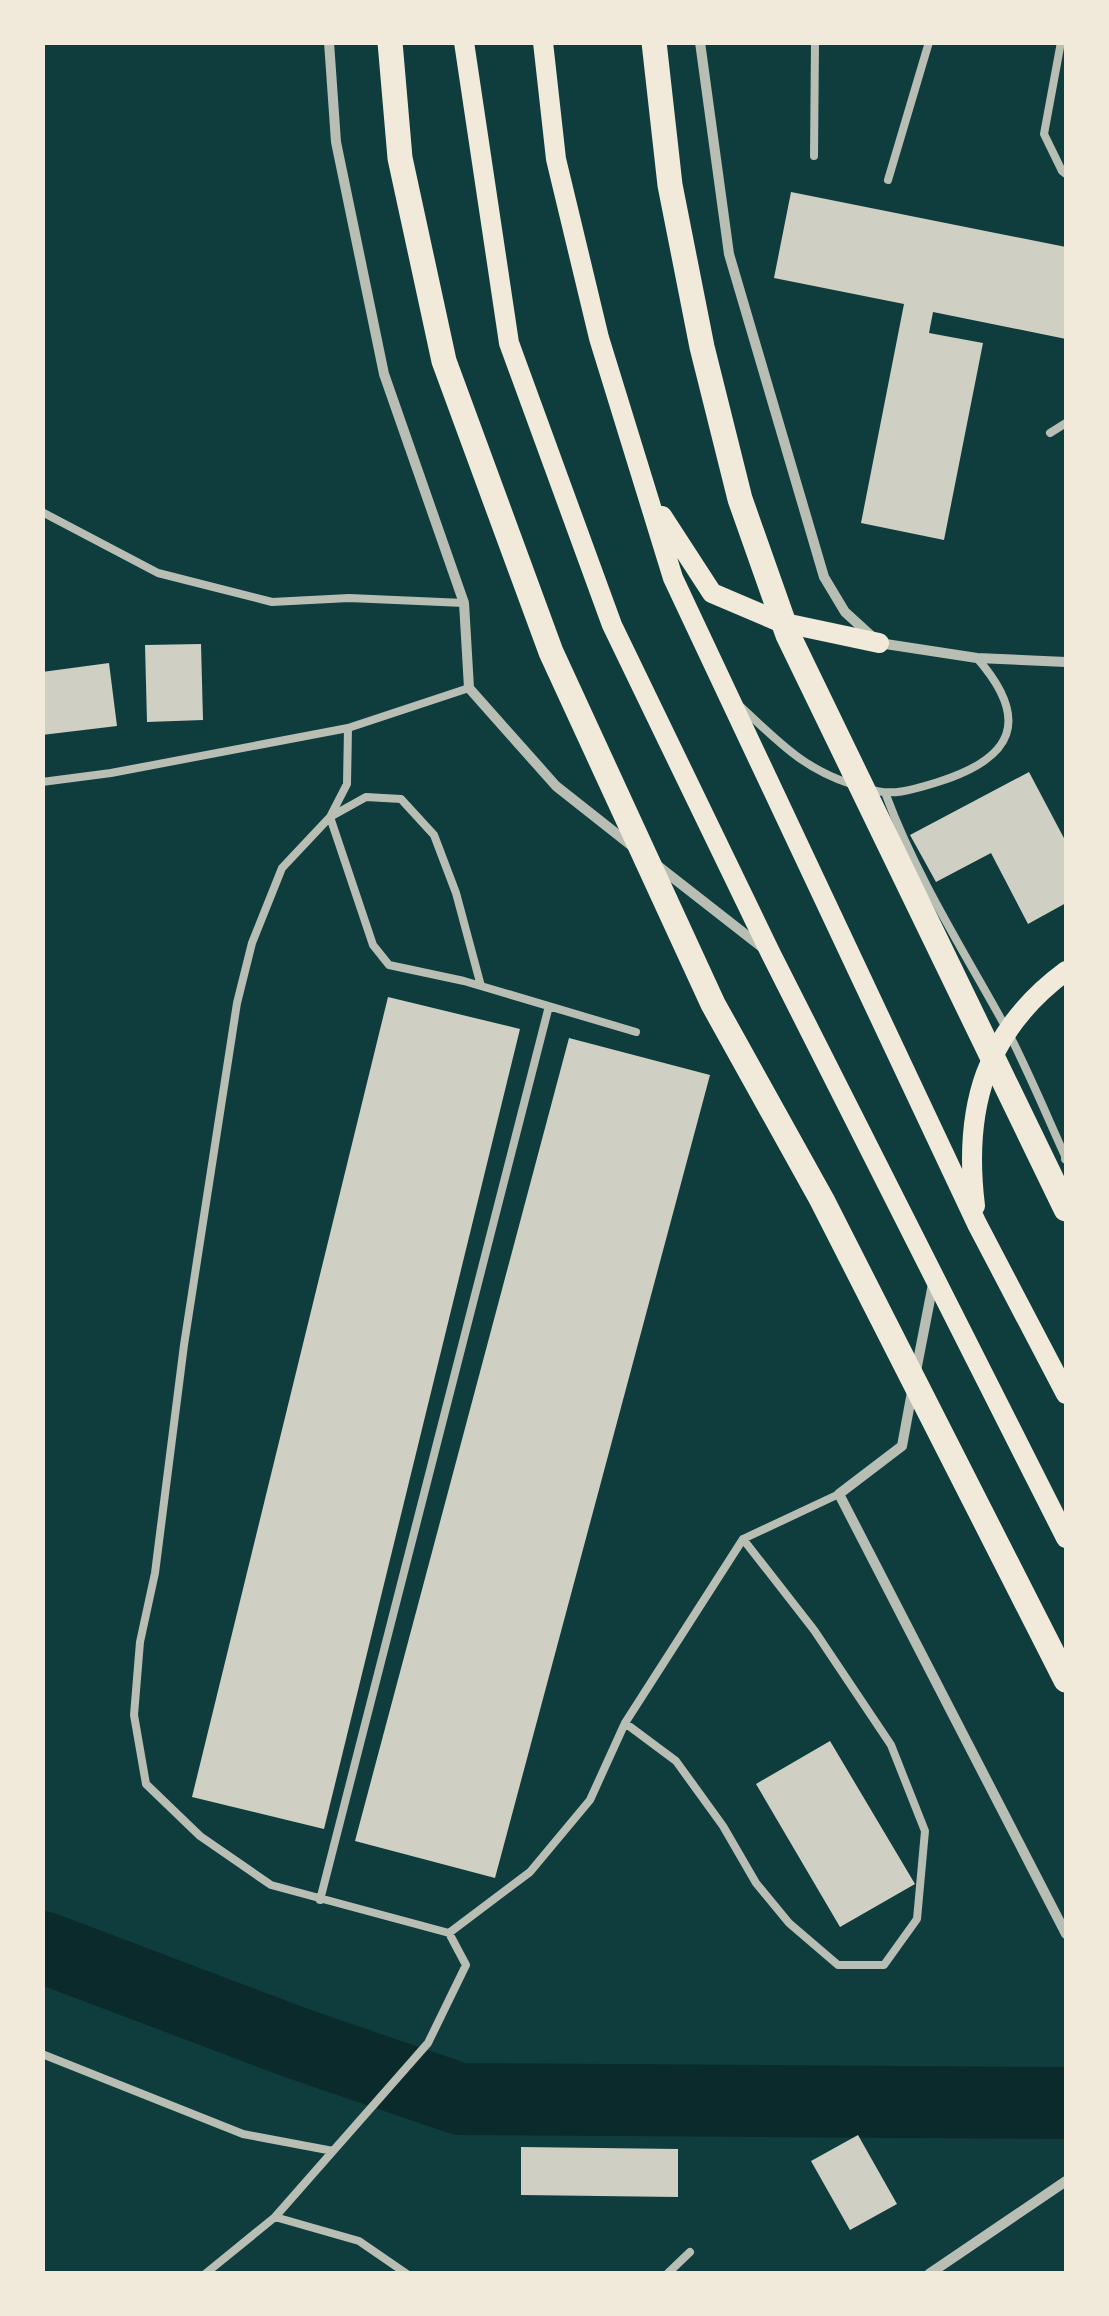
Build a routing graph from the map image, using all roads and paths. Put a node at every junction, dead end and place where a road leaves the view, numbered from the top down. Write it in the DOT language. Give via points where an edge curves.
graph roads {
  1 [pos="329,42"];
  2 [pos="390,42"];
  3 [pos="464,42"];
  4 [pos="543,42"];
  5 [pos="654,42"];
  6 [pos="700,42"];
  7 [pos="815,42"];
  8 [pos="929,42"];
  9 [pos="1062,42"];
  10 [pos="814,156"];
  11 [pos="1066,174"];
  12 [pos="888,180"];
  13 [pos="1066,422"];
  14 [pos="1050,434"];
  15 [pos="631,446"];
  16 [pos="42,512"];
  17 [pos="464,603"];
  18 [pos="879,643"];
  19 [pos="977,658"];
  20 [pos="1066,662"];
  21 [pos="469,688"];
  22 [pos="729,696"];
  23 [pos="348,728"];
  24 [pos="42,782"];
  25 [pos="886,795"];
  26 [pos="330,817"];
  27 [pos="771,954"];
  28 [pos="1066,970"];
  29 [pos="482,986"];
  30 [pos="549,1006"];
  31 [pos="1007,1030"];
  32 [pos="636,1032"];
  33 [pos="1066,1150"];
  34 [pos="1066,1159"];
  35 [pos="1066,1209"];
  36 [pos="977,1224"];
  37 [pos="935,1276"];
  38 [pos="1066,1394"];
  39 [pos="839,1494"];
  40 [pos="1066,1538"];
  41 [pos="743,1539"];
  42 [pos="1066,1680"];
  43 [pos="625,1723"];
  44 [pos="320,1900"];
  45 [pos="449,1933"];
  46 [pos="1066,1934"];
  47 [pos="42,2054"];
  48 [pos="333,2151"];
  49 [pos="1066,2181"];
  50 [pos="276,2216"];
  51 [pos="690,2252"];
  52 [pos="931,2273"];
  53 [pos="206,2274"];
  54 [pos="406,2274"];
  55 [pos="667,2274"];
  1 -- 17 [label="street" via="336,142 384,374"];
  2 -- 42 [label="main road" via="400,158 444,361 550,652 713,1004 822,1200"];
  3 -- 27 [label="main road" via="509,342 612,626"];
  4 -- 15 [label="main road" via="556,159"];
  5 -- 35 [label="main road" via="670,185 698,329 740,499 788,635"];
  6 -- 18 [label="street" via="728,254 793,477 824,577 845,612"];
  7 -- 10 [label="lane"];
  8 -- 12 [label="lane"];
  9 -- 11 [label="lane" via="1044,134"];
  13 -- 14 [label="lane"];
  15 -- 18 [label="main road" via="667,526 712,593 780,622"];
  15 -- 22 [label="main road" via="673,578"];
  16 -- 17 [label="lane" via="158,572 272,602"];
  17 -- 21 [label="street"];
  18 -- 19 [label="street"];
  19 -- 20 [label="street"];
  19 -- 25 [label="lane" via="999,683 1010,717 1008,737 964,774"];
  21 -- 23 [label="lane"];
  21 -- 27 [label="street" via="556,786"];
  22 -- 25 [label="lane" via="772,739 826,776"];
  22 -- 36 [label="main road"];
  23 -- 24 [label="lane"];
  23 -- 26 [label="lane" via="347,784"];
  25 -- 31 [label="lane" via="928,888"];
  26 -- 29 [label="lane" via="373,945 389,965"];
  26 -- 29 [label="lane" via="366,796 401,799 434,835"];
  26 -- 44 [label="lane" via="282,868 237,1003 134,1715 146,1784 200,1836 271,1885"];
  27 -- 37 [label="main road"];
  28 -- 31 [label="main road"];
  29 -- 30 [label="lane"];
  30 -- 32 [label="lane"];
  30 -- 44 [label="lane"];
  31 -- 34 [label="lane"];
  31 -- 36 [label="main road" via="982,1076 972,1123"];
  33 -- 34 [label="street"];
  36 -- 38 [label="main road"];
  37 -- 39 [label="street" via="902,1446"];
  37 -- 40 [label="main road"];
  39 -- 41 [label="lane"];
  39 -- 46 [label="street"];
  41 -- 43 [label="lane"];
  41 -- 43 [label="lane" via="891,1745 925,1831 918,1919 884,1965 838,1965 789,1923 676,1761"];
  43 -- 45 [label="lane" via="590,1800 542,1858"];
  44 -- 45 [label="lane"];
  45 -- 48 [label="lane" via="466,1964 428,2042"];
  47 -- 48 [label="lane" via="243,2134"];
  48 -- 50 [label="lane"];
  49 -- 52 [label="street"];
  50 -- 53 [label="lane"];
  50 -- 54 [label="lane" via="358,2241"];
  51 -- 55 [label="lane"];
}
